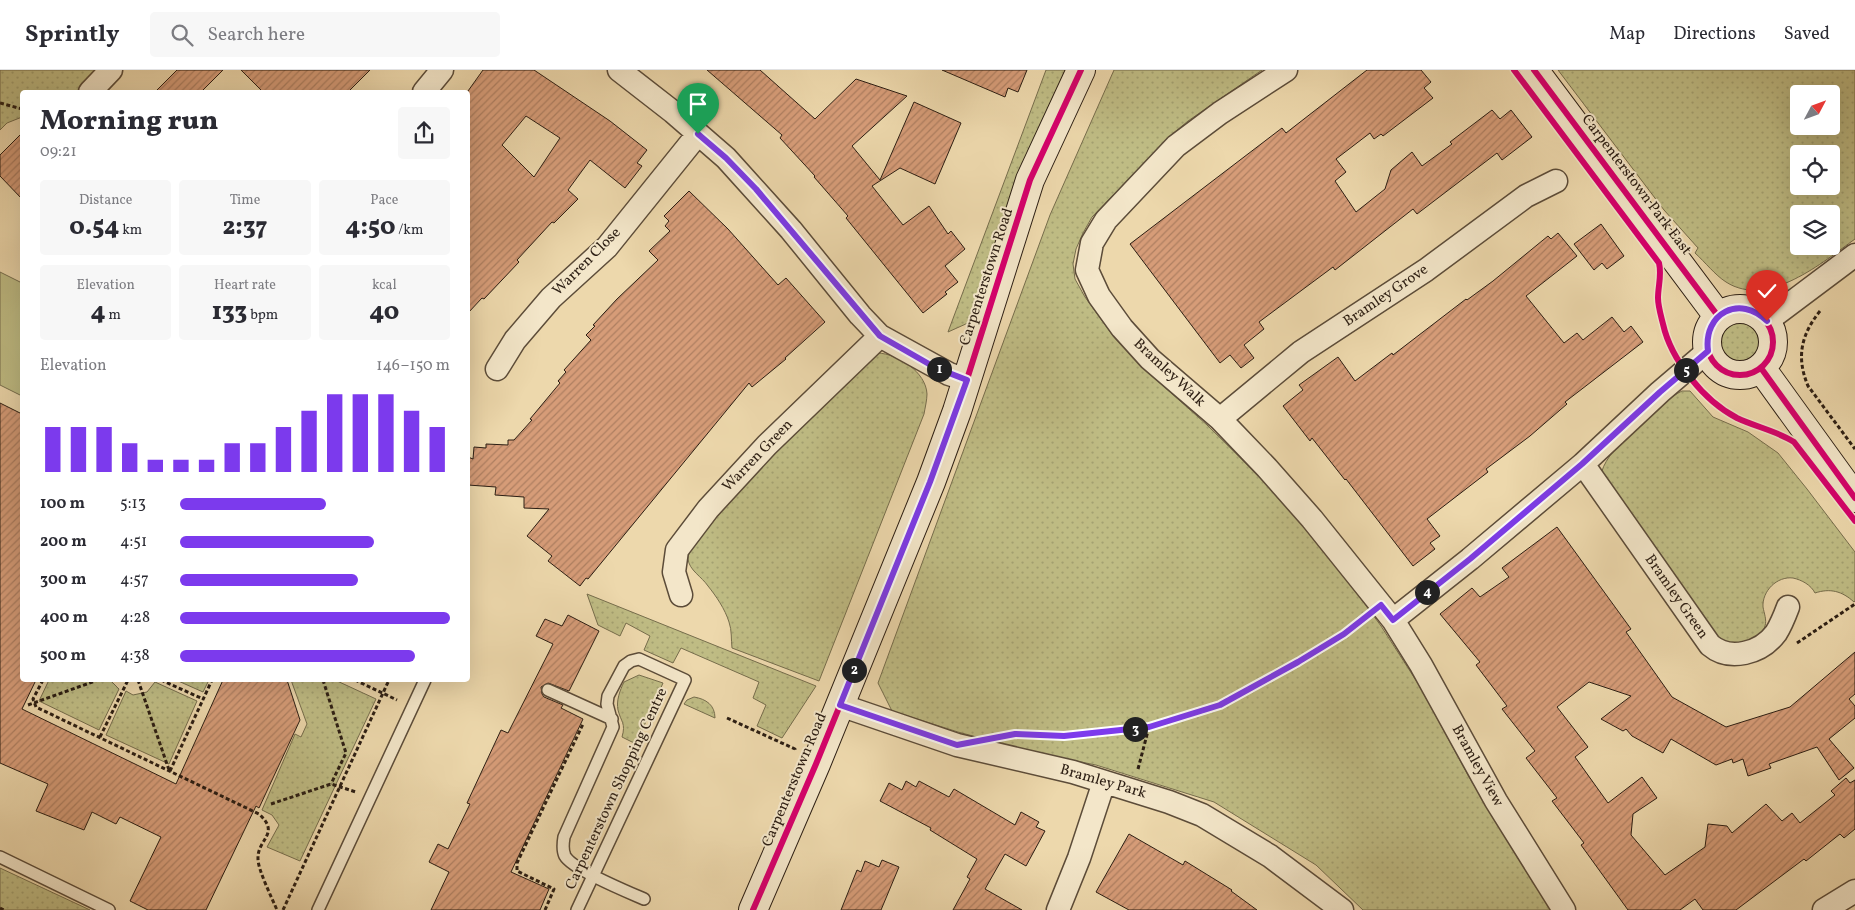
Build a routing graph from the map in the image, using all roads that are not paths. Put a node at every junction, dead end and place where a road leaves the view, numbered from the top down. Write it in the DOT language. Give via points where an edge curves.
graph roads {
  1 [pos="111,70"];
  2 [pos="442,70"];
  3 [pos="619,70"];
  4 [pos="1081,70"];
  5 [pos="1286,70"];
  6 [pos="1534,70"];
  7 [pos="92,90"];
  8 [pos="426,90"];
  9 [pos="698,134"];
  10 [pos="1556,181"];
  11 [pos="1855,255"];
  12 [pos="1718,316"];
  13 [pos="1767,321"];
  14 [pos="880,336"];
  15 [pos="1708,351"];
  16 [pos="1761,368"];
  17 [pos="497,369"];
  18 [pos="967,380"];
  19 [pos="1220,419"];
  20 [pos="1582,464"];
  21 [pos="1855,498"];
  22 [pos="681,595"];
  23 [pos="1788,607"];
  24 [pos="1387,612"];
  25 [pos="424,682"];
  26 [pos="548,690"];
  27 [pos="840,705"];
  28 [pos="612,719"];
  29 [pos="1104,782"];
  30 [pos="0,857"];
  31 [pos="594,876"];
  32 [pos="1855,891"];
  33 [pos="644,899"];
  34 [pos="109,910"];
  35 [pos="318,910"];
  36 [pos="577,910"];
  37 [pos="753,910"];
  38 [pos="1058,910"];
  39 [pos="1342,910"];
  40 [pos="1564,910"];
  41 [pos="1824,910"];
  1 -- 7 [label="street"];
  2 -- 8 [label="street"];
  3 -- 9 [label="street"];
  4 -- 18 [label="street, Carpenterstown Road" via="1030,180"];
  5 -- 19 [label="street, Bramley Walk" via="1176,146 1106,220 1092,243 1089,256 1092,284 1120,326 1152,362"];
  6 -- 12 [label="street, Carpenterstown Park East"];
  9 -- 14 [label="street" via="756,189"];
  9 -- 17 [label="street, Warren Close" via="607,246 551,298 515,340"];
  10 -- 19 [label="street, Bramley Grove" via="1526,196 1426,270 1301,352"];
  11 -- 13 [label="street"];
  12 -- 13 [label="street" via="1738,308 1749,309"];
  12 -- 15 [label="street" via="1708,332"];
  13 -- 16 [label="street" via="1772,330 1773,351"];
  14 -- 18 [label="street" via="936,368"];
  14 -- 22 [label="street, Warren Green" via="767,445 708,508 677,550 674,572"];
  15 -- 16 [label="street" via="1713,361 1730,374 1752,373"];
  15 -- 20 [label="street"];
  16 -- 21 [label="street"];
  18 -- 27 [label="street, Carpenterstown Road" via="930,482"];
  19 -- 24 [label="street, Bramley Walk" via="1311,517"];
  20 -- 23 [label="street, Bramley Green" via="1717,651 1740,654 1763,645 1778,630"];
  20 -- 24 [label="street" via="1470,559"];
  24 -- 40 [label="street, Bramley View" via="1421,665 1496,801"];
  25 -- 35 [label="lane"];
  26 -- 28 [label="lane"];
  27 -- 29 [label="street, Bramley Park" via="957,745"];
  27 -- 37 [label="street, Carpenterstown Road"];
  28 -- 31 [label="lane" via="612,731 564,837 565,856 570,863"];
  28 -- 31 [label="lane, Carpenterstown Shopping Centre" via="608,696 619,671 631,661 639,659 685,680"];
  29 -- 38 [label="street"];
  29 -- 39 [label="street, Bramley Park" via="1206,817 1270,856"];
  30 -- 34 [label="lane"];
  31 -- 33 [label="lane"];
  31 -- 36 [label="lane, Carpenterstown Shopping Centre"];
  32 -- 41 [label="street"];
}
